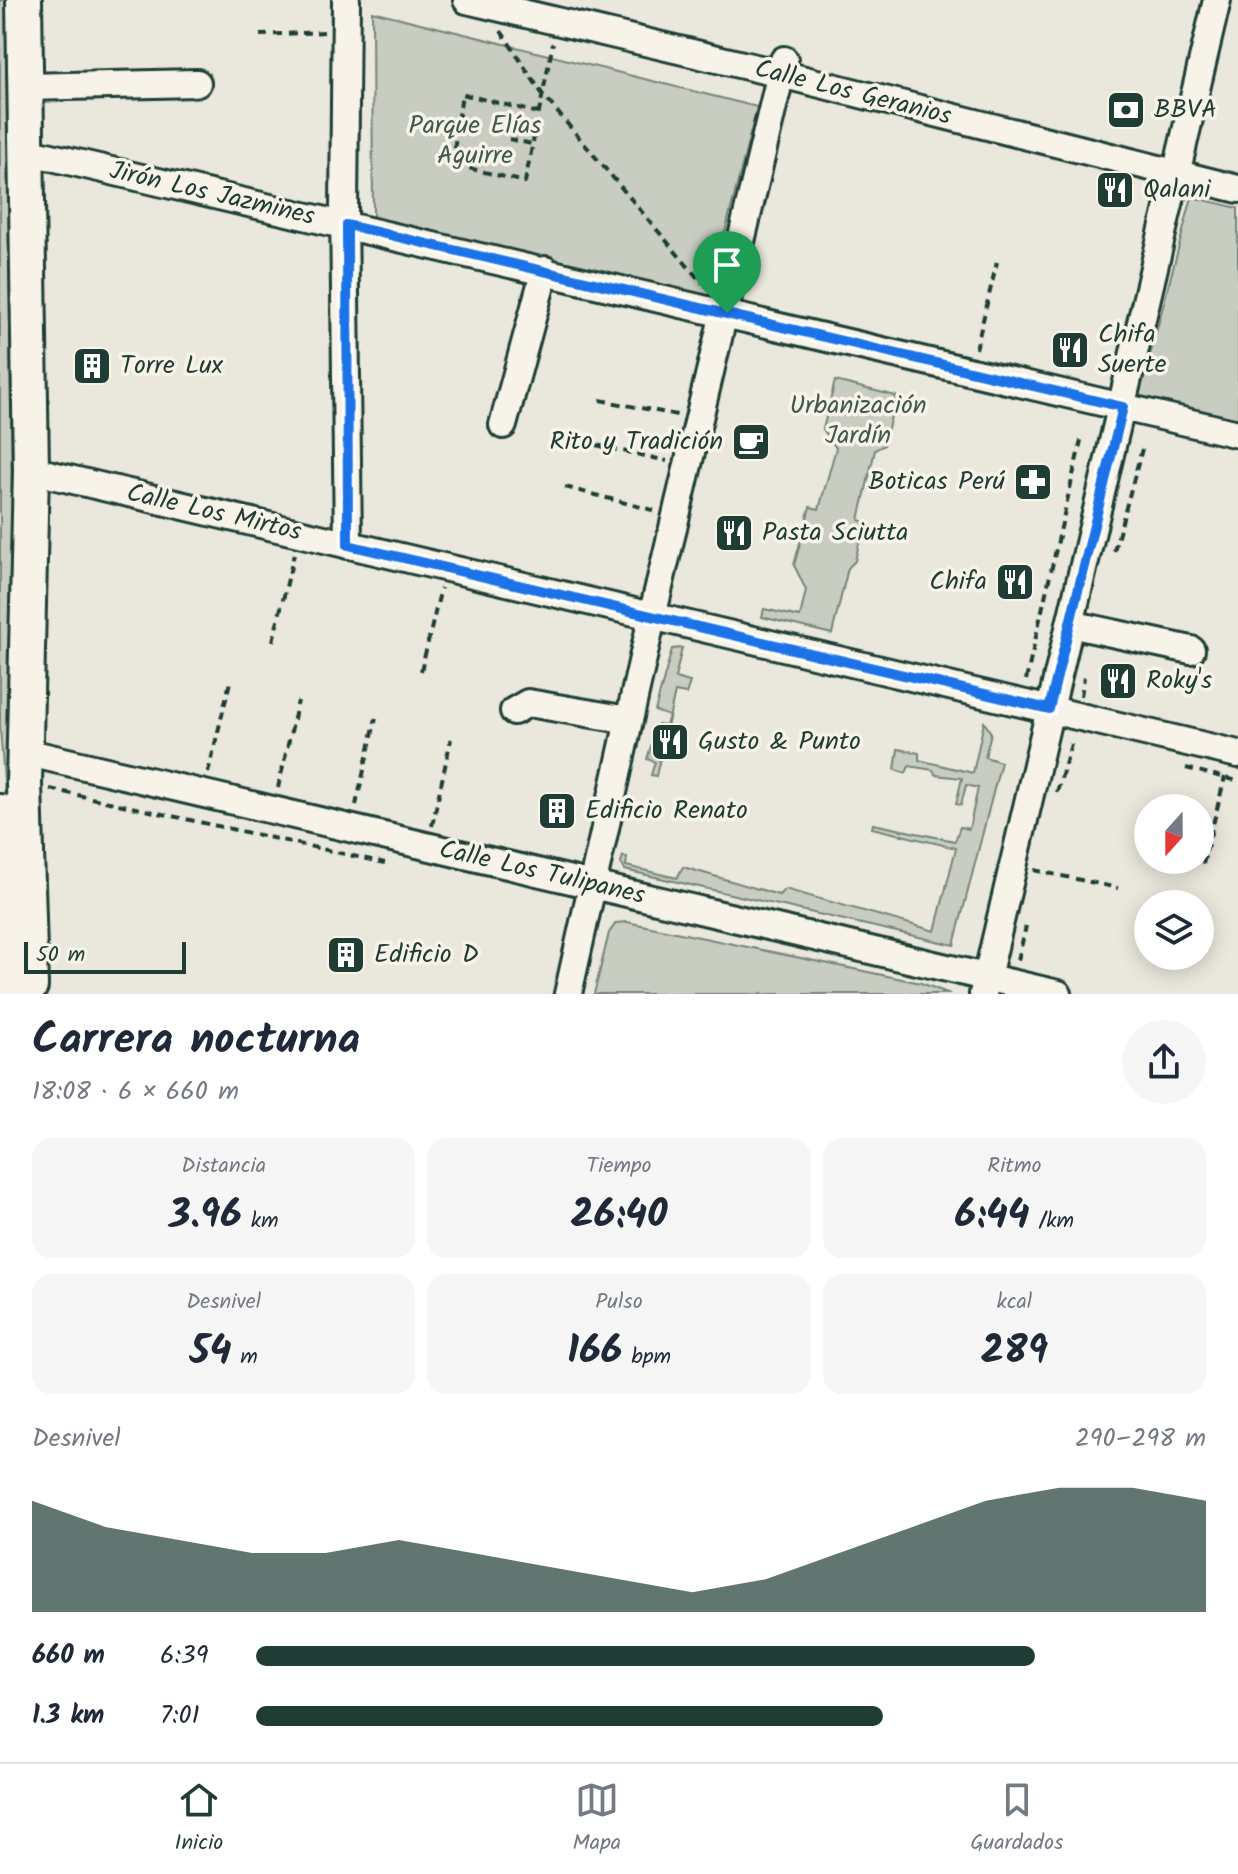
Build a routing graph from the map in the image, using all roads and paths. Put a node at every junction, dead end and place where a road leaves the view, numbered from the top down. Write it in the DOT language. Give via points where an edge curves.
graph roads {
  1 [pos="24,0"];
  2 [pos="346,0"];
  3 [pos="1217,0"];
  4 [pos="475,2"];
  5 [pos="557,21"];
  6 [pos="345,30"];
  7 [pos="260,35"];
  8 [pos="782,67"];
  9 [pos="197,83"];
  10 [pos="25,87"];
  11 [pos="543,95"];
  12 [pos="539,113"];
  13 [pos="509,139"];
  14 [pos="532,144"];
  15 [pos="26,151"];
  16 [pos="1175,174"];
  17 [pos="1238,189"];
  18 [pos="347,225"];
  19 [pos="997,262"];
  20 [pos="545,270"];
  21 [pos="727,313"];
  22 [pos="971,371"];
  23 [pos="600,400"];
  24 [pos="1123,407"];
  25 [pos="700,420"];
  26 [pos="503,425"];
  27 [pos="1238,434"];
  28 [pos="1082,436"];
  29 [pos="596,445"];
  30 [pos="689,466"];
  31 [pos="31,470"];
  32 [pos="565,487"];
  33 [pos="676,516"];
  34 [pos="300,533"];
  35 [pos="348,545"];
  36 [pos="446,567"];
  37 [pos="652,616"];
  38 [pos="1070,624"];
  39 [pos="273,641"];
  40 [pos="1191,650"];
  41 [pos="421,671"];
  42 [pos="231,678"];
  43 [pos="1025,683"];
  44 [pos="298,701"];
  45 [pos="1049,709"];
  46 [pos="514,711"];
  47 [pos="376,718"];
  48 [pos="628,720"];
  49 [pos="451,739"];
  50 [pos="1234,753"];
  51 [pos="25,768"];
  52 [pos="203,794"];
  53 [pos="272,810"];
  54 [pos="0,814"];
  55 [pos="1214,825"];
  56 [pos="351,828"];
  57 [pos="427,846"];
  58 [pos="392,865"];
  59 [pos="1013,865"];
  60 [pos="592,884"];
  61 [pos="1118,888"];
  62 [pos="985,986"];
  63 [pos="17,994"];
  64 [pos="30,994"];
  65 [pos="568,994"];
  66 [pos="1058,994"];
  1 -- 10 [label="main road"];
  2 -- 6 [label="street"];
  3 -- 16 [label="street"];
  4 -- 5 [label="street, Calle Los Geranios"];
  4 -- 11 [label="path"];
  5 -- 8 [label="street, Calle Los Geranios"];
  5 -- 11 [label="path"];
  6 -- 7 [label="path"];
  6 -- 18 [label="street"];
  8 -- 16 [label="street, Calle Los Geranios"];
  8 -- 21 [label="street"];
  9 -- 10 [label="street"];
  10 -- 15 [label="main road"];
  11 -- 12 [label="path"];
  11 -- 21 [label="path"];
  12 -- 14 [label="path"];
  12 -- 14 [label="path" via="462,94 452,164 525,182"];
  13 -- 14 [label="path"];
  15 -- 18 [label="street, Jirón Los Jazmines"];
  15 -- 31 [label="main road"];
  16 -- 17 [label="street, Calle Los Geranios"];
  16 -- 24 [label="street"];
  18 -- 20 [label="street, Jirón Los Jazmines"];
  18 -- 35 [label="street"];
  19 -- 22 [label="path"];
  20 -- 21 [label="street, Jirón Los Jazmines"];
  20 -- 26 [label="street"];
  21 -- 22 [label="street, Jirón Los Jazmines"];
  21 -- 25 [label="street"];
  22 -- 24 [label="street, Jirón Los Jazmines"];
  23 -- 25 [label="path"];
  24 -- 27 [label="street, Jirón Los Jazmines"];
  24 -- 38 [label="street"];
  25 -- 30 [label="street"];
  28 -- 43 [label="path"];
  29 -- 30 [label="path"];
  30 -- 33 [label="street"];
  31 -- 34 [label="street, Calle Los Mirtos"];
  31 -- 51 [label="main road"];
  32 -- 33 [label="path"];
  33 -- 37 [label="street"];
  34 -- 35 [label="street, Calle Los Mirtos"];
  34 -- 39 [label="path"];
  35 -- 36 [label="street, Calle Los Mirtos"];
  36 -- 37 [label="street, Calle Los Mirtos"];
  36 -- 41 [label="path"];
  37 -- 45 [label="street, Calle Los Mirtos"];
  37 -- 48 [label="street"];
  38 -- 40 [label="street"];
  38 -- 45 [label="street"];
  42 -- 52 [label="path"];
  44 -- 53 [label="path"];
  45 -- 50 [label="street, Calle Los Mirtos"];
  45 -- 59 [label="street"];
  46 -- 48 [label="street" via="528,703"];
  47 -- 56 [label="path"];
  48 -- 60 [label="street"];
  49 -- 57 [label="path"];
  50 -- 55 [label="path"];
  51 -- 52 [label="street, Calle Los Tulipanes"];
  51 -- 58 [label="path"];
  51 -- 64 [label="main road"];
  52 -- 53 [label="street, Calle Los Tulipanes"];
  53 -- 56 [label="street, Calle Los Tulipanes"];
  54 -- 63 [label="highway"];
  56 -- 57 [label="street, Calle Los Tulipanes"];
  57 -- 60 [label="street, Calle Los Tulipanes"];
  59 -- 61 [label="path"];
  59 -- 62 [label="street"];
  60 -- 62 [label="street, Calle Los Tulipanes"];
  60 -- 65 [label="street"];
  62 -- 66 [label="street, Calle Los Tulipanes"];
}
